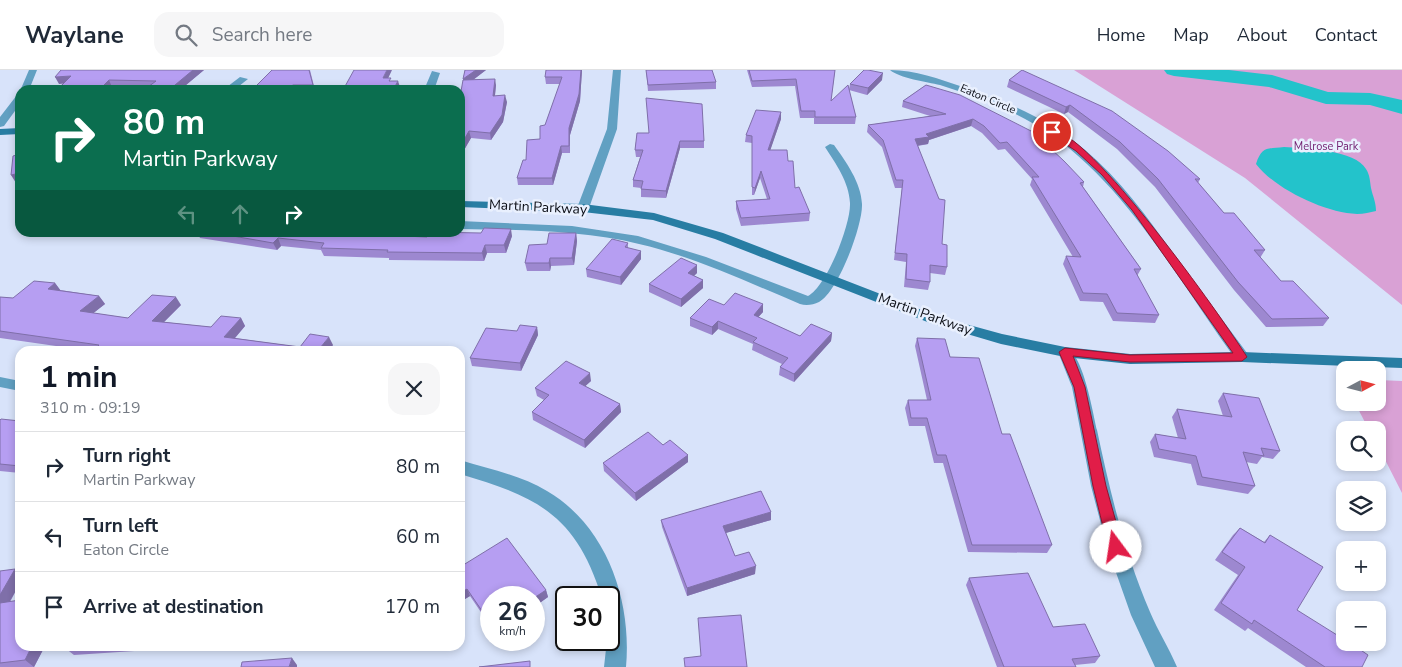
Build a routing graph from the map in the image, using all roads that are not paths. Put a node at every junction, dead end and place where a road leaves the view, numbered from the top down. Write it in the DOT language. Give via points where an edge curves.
graph roads {
  1 [pos="33,70"];
  2 [pos="617,70"];
  3 [pos="894,70"];
  4 [pos="435,74"];
  5 [pos="243,79"];
  6 [pos="26,85"];
  7 [pos="235,85"];
  8 [pos="431,85"];
  9 [pos="15,103"];
  10 [pos="0,124"];
  11 [pos="15,131"];
  12 [pos="0,132"];
  13 [pos="830,147"];
  14 [pos="465,204"];
  15 [pos="583,208"];
  16 [pos="465,225"];
  17 [pos="830,279"];
  18 [pos="1065,352"];
  19 [pos="1242,357"];
  20 [pos="1402,363"];
  21 [pos="0,382"];
  22 [pos="15,385"];
  23 [pos="465,469"];
  24 [pos="615,667"];
  25 [pos="1166,667"];
  1 -- 6 [label="street"];
  2 -- 15 [label="street" via="612,129"];
  3 -- 19 [label="street, Eaton Circle" via="957,86 1007,106 1079,150 1105,173 1135,208"];
  4 -- 8 [label="street"];
  5 -- 7 [label="street"];
  9 -- 10 [label="street"];
  11 -- 12 [label="street"];
  13 -- 17 [label="street" via="850,176 856,204 855,218"];
  14 -- 15 [label="street, Martin Parkway"];
  15 -- 17 [label="street, Martin Parkway" via="654,217 719,236"];
  16 -- 17 [label="street" via="536,228 638,240 694,257 805,301 816,298"];
  17 -- 18 [label="street, Martin Parkway" via="935,320 1001,340"];
  18 -- 19 [label="street, Martin Parkway" via="1130,359"];
  18 -- 25 [label="street" via="1080,387 1116,547 1141,615"];
  19 -- 20 [label="street, Martin Parkway"];
  21 -- 22 [label="street"];
  23 -- 24 [label="street" via="512,483 548,501 582,531 610,590 619,649"];
}
